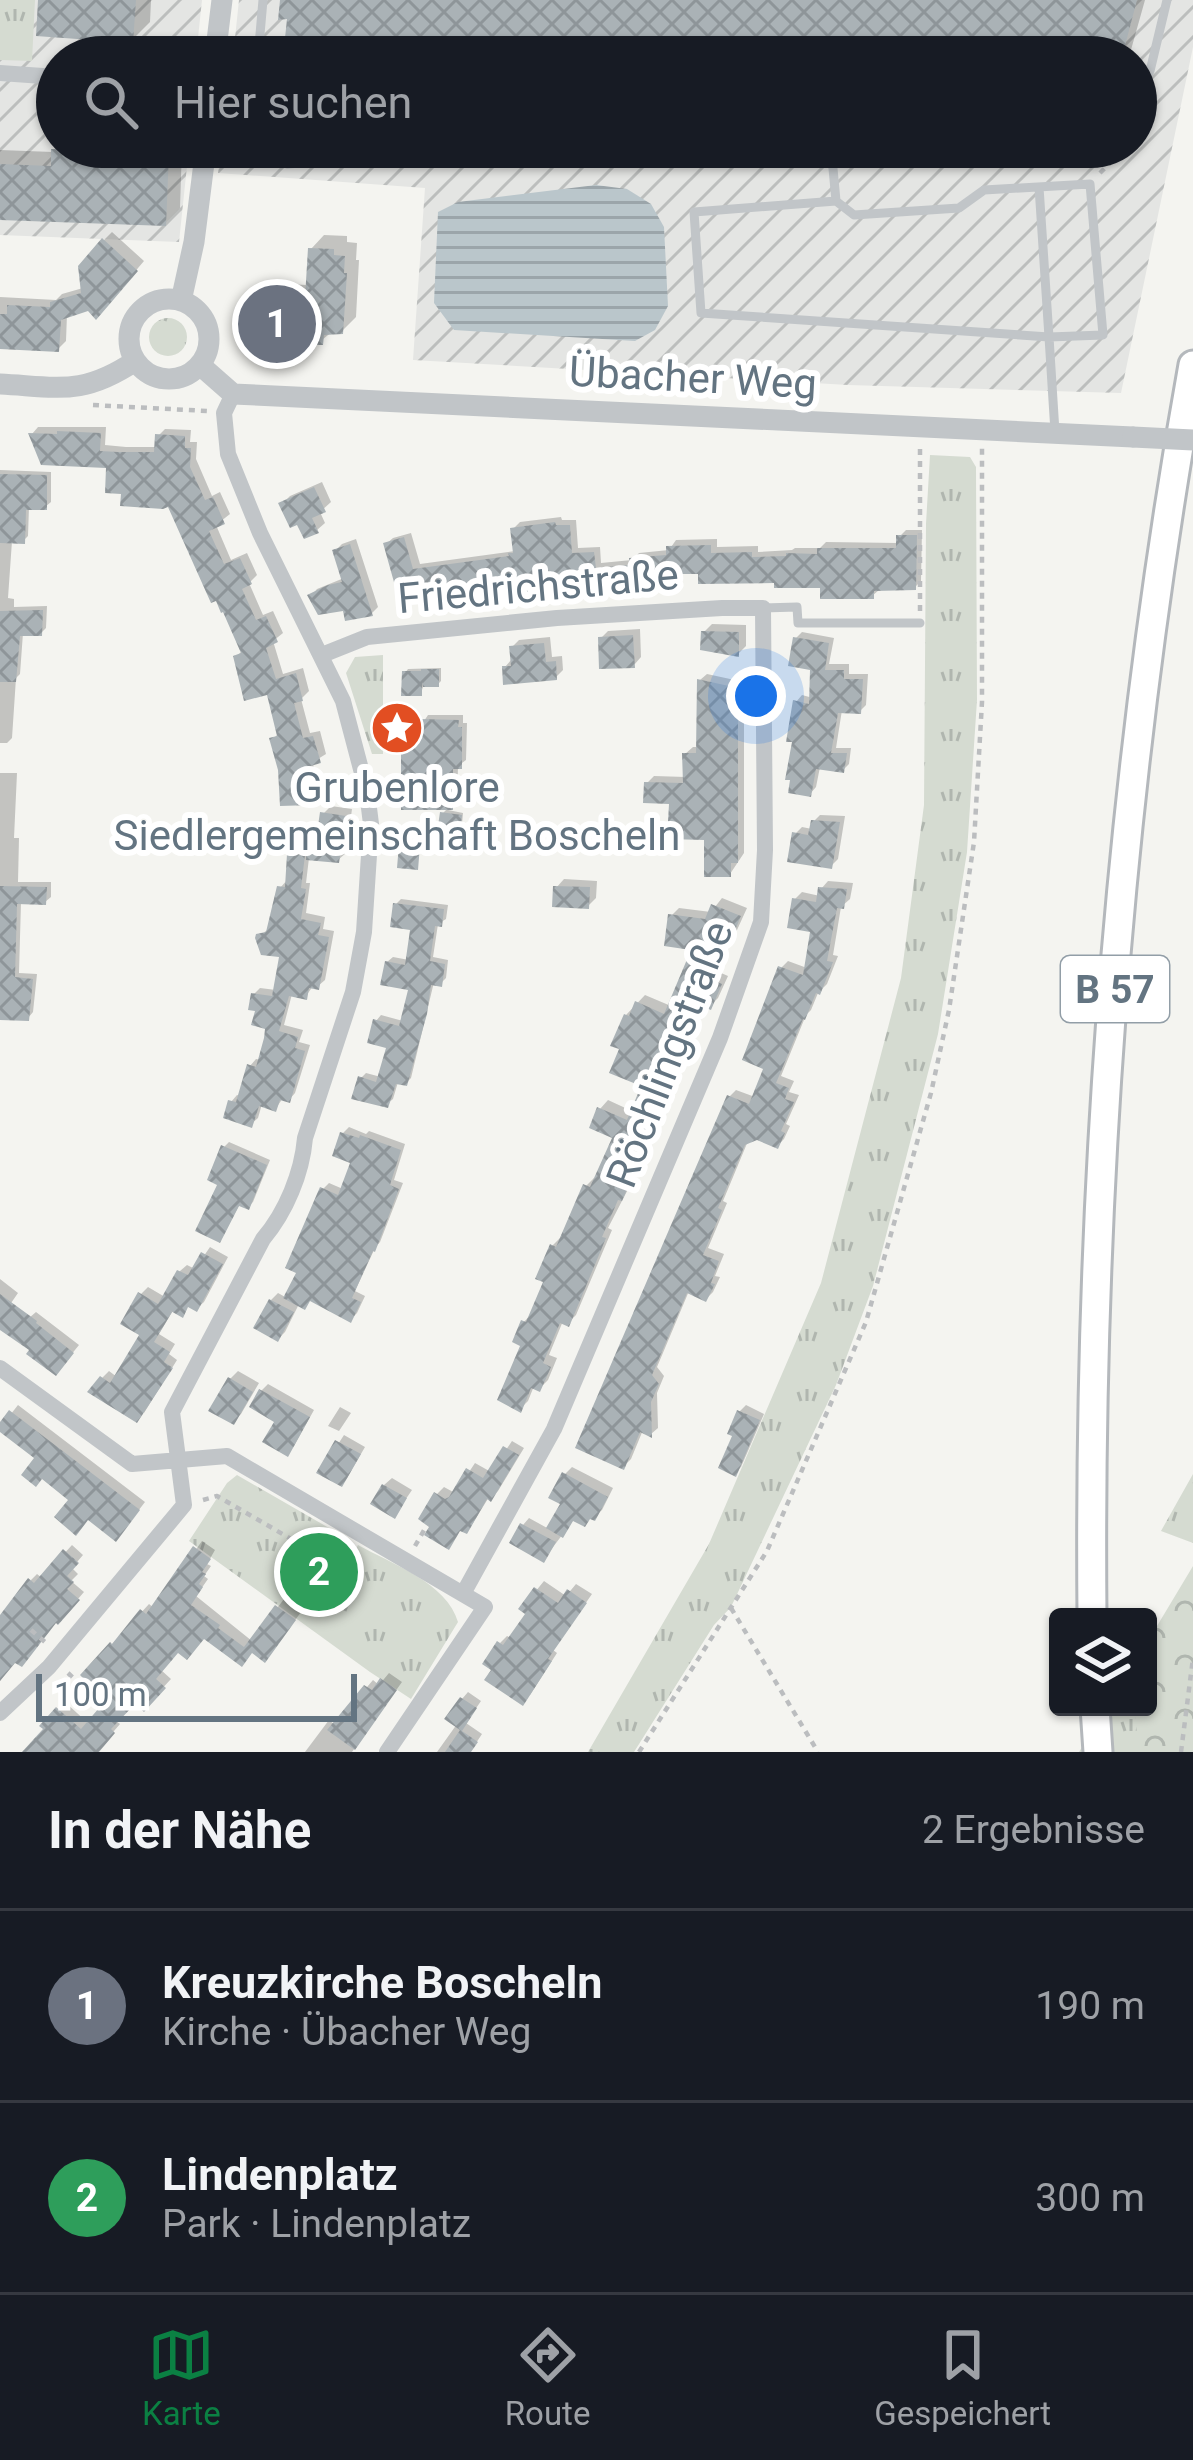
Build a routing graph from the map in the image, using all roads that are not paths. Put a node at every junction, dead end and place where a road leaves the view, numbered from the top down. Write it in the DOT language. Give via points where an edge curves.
graph roads {
  1 [pos="222,0"];
  2 [pos="263,0"];
  3 [pos="1167,0"];
  4 [pos="218,36"];
  5 [pos="260,36"];
  6 [pos="1157,42"];
  7 [pos="0,74"];
  8 [pos="36,75"];
  9 [pos="203,168"];
  10 [pos="833,168"];
  11 [pos="1039,187"];
  12 [pos="836,201"];
  13 [pos="181,302"];
  14 [pos="1049,337"];
  15 [pos="135,361"];
  16 [pos="200,364"];
  17 [pos="1193,365"];
  18 [pos="0,384"];
  19 [pos="233,394"];
  20 [pos="1055,433"];
  21 [pos="1193,440"];
  22 [pos="764,608"];
  23 [pos="920,623"];
  24 [pos="322,656"];
  25 [pos="0,1368"];
  26 [pos="180,1462"];
  27 [pos="464,1592"];
  28 [pos="1092,1608"];
  29 [pos="0,1713"];
  30 [pos="1096,1716"];
  31 [pos="387,1752"];
  32 [pos="1098,1752"];
  1 -- 4 [label="street"];
  2 -- 5 [label="lane"];
  3 -- 6 [label="lane"];
  7 -- 8 [label="street"];
  9 -- 13 [label="street"];
  10 -- 12 [label="lane"];
  11 -- 12 [label="lane" via="984,190 959,208 854,215"];
  11 -- 14 [label="lane"];
  11 -- 14 [label="lane" via="1090,184 1103,335"];
  12 -- 14 [label="lane" via="694,212 701,313"];
  13 -- 15 [label="street" via="157,302 137,315 129,338"];
  13 -- 16 [label="street" via="207,328"];
  14 -- 20 [label="lane"];
  15 -- 16 [label="street" via="167,379"];
  15 -- 18 [label="street" via="90,386"];
  16 -- 19 [label="street"];
  17 -- 28 [label="main road, B 57" via="1136,747 1103,1114"];
  19 -- 20 [label="street, Übacher Weg"];
  19 -- 24 [label="street" via="224,413 228,454"];
  20 -- 21 [label="street, Übacher Weg, bridge"];
  22 -- 23 [label="lane" via="797,607 798,623"];
  22 -- 24 [label="street, Friedrichstraße" via="445,628 367,637"];
  22 -- 27 [label="street, Röchlingstraße" via="761,922 554,1429"];
  24 -- 26 [label="street" via="367,792 364,932 303,1162 172,1412"];
  25 -- 26 [label="street" via="132,1464"];
  26 -- 27 [label="street" via="227,1456"];
  26 -- 29 [label="street" via="184,1505 55,1661"];
  27 -- 31 [label="street" via="485,1606"];
  30 -- 32 [label="main road"];
}
